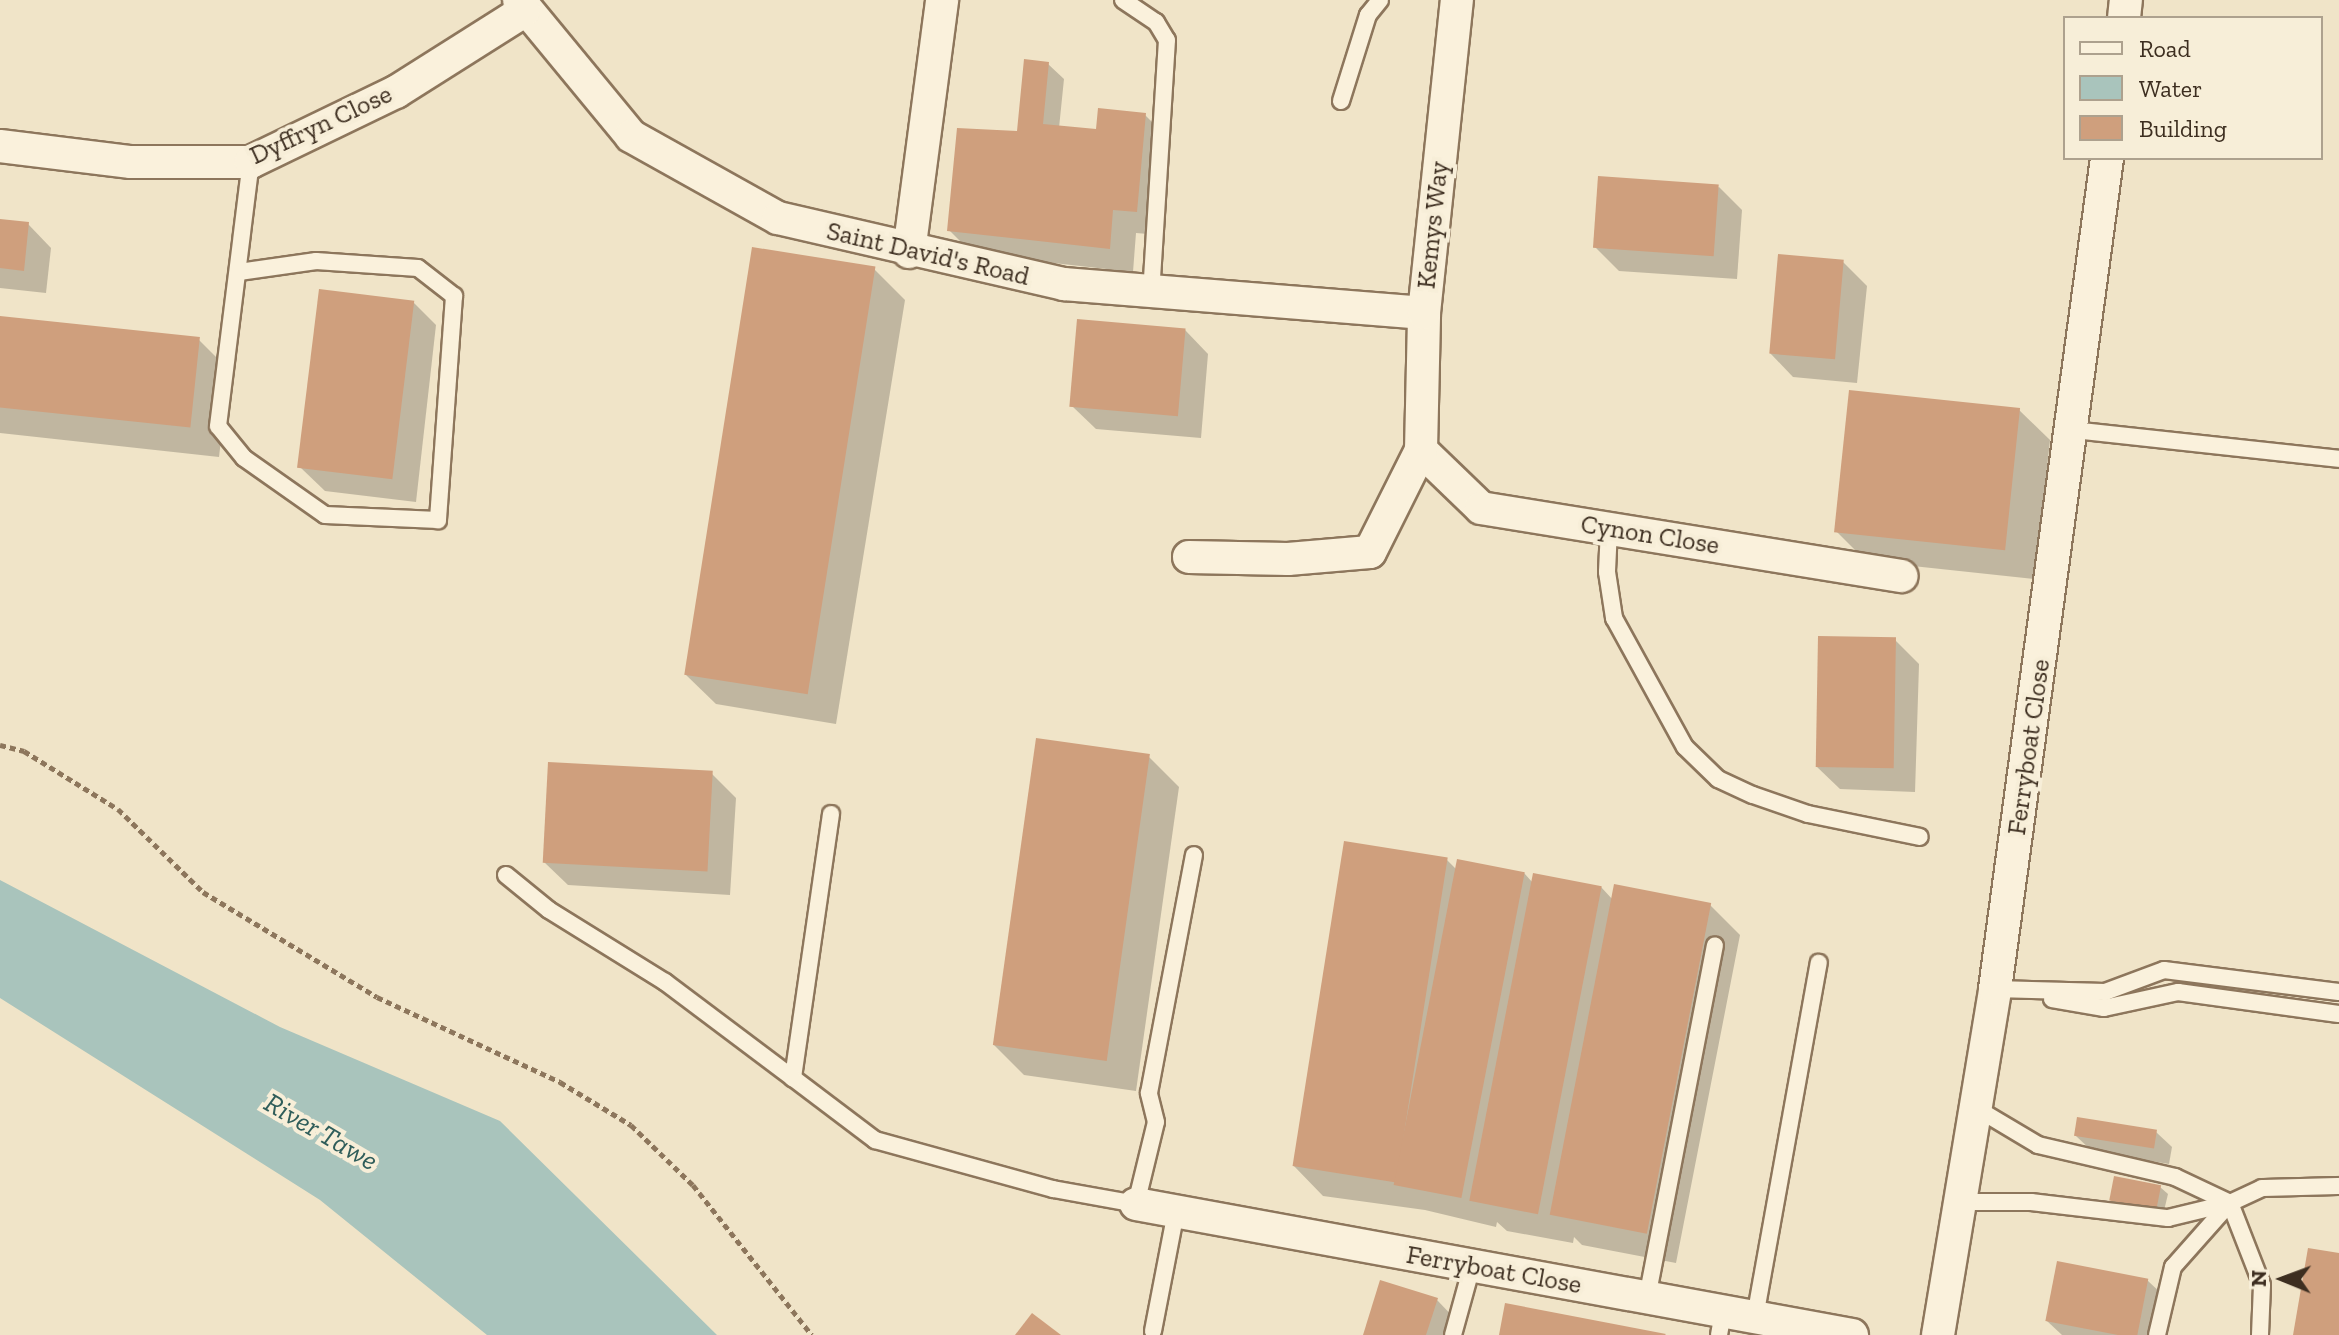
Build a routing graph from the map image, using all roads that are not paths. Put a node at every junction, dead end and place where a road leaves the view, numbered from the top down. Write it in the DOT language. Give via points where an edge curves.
graph roads {
  1 [pos="942,0"];
  2 [pos="1123,0"];
  3 [pos="1380,0"];
  4 [pos="1457,0"];
  5 [pos="521,6"];
  6 [pos="1341,101"];
  7 [pos="0,146"];
  8 [pos="2107,160"];
  9 [pos="251,162"];
  10 [pos="909,252"];
  11 [pos="239,272"];
  12 [pos="1151,291"];
  13 [pos="1424,313"];
  14 [pos="2073,430"];
  15 [pos="1421,450"];
  16 [pos="2339,459"];
  17 [pos="1609,529"];
  18 [pos="1189,557"];
  19 [pos="1902,576"];
  20 [pos="831,814"];
  21 [pos="1920,837"];
  22 [pos="1194,855"];
  23 [pos="506,875"];
  24 [pos="1715,946"];
  25 [pos="1819,963"];
  26 [pos="1995,989"];
  27 [pos="2339,992"];
  28 [pos="2339,1014"];
  29 [pos="793,1078"];
  30 [pos="1976,1108"];
  31 [pos="2339,1186"];
  32 [pos="1961,1202"];
  33 [pos="2230,1203"];
  34 [pos="1136,1204"];
  35 [pos="1176,1212"];
  36 [pos="1472,1266"];
  37 [pos="1647,1298"];
  38 [pos="1755,1317"];
  39 [pos="1721,1323"];
  40 [pos="1153,1331"];
  41 [pos="1453,1335"];
  42 [pos="1852,1335"];
  43 [pos="1938,1335"];
  44 [pos="2157,1335"];
  45 [pos="2260,1335"];
  1 -- 10 [label="street"];
  2 -- 12 [label="lane" via="1156,22 1167,40"];
  3 -- 6 [label="lane" via="1368,15"];
  4 -- 13 [label="street, Kemys Way"];
  5 -- 9 [label="street, Dyffryn Close" via="396,92"];
  5 -- 10 [label="street, Saint David's Road" via="631,136 778,218"];
  7 -- 9 [label="street, Dyffryn Close" via="131,162"];
  8 -- 14 [label="street, Ferryboat Close"];
  9 -- 11 [label="lane"];
  10 -- 12 [label="street, Saint David's Road" via="1064,284"];
  11 -- 11 [label="lane" via="316,261 418,268 454,296 438,520 325,515 236,447 218,426"];
  12 -- 13 [label="street, Saint David's Road"];
  13 -- 15 [label="street, Kemys Way"];
  14 -- 16 [label="lane"];
  14 -- 26 [label="street, Ferryboat Close"];
  15 -- 17 [label="street, Cynon Close" via="1481,508"];
  15 -- 18 [label="street" via="1370,552 1288,559"];
  17 -- 19 [label="street, Cynon Close"];
  17 -- 21 [label="lane" via="1607,572 1614,618 1685,747 1718,779 1753,795 1808,814"];
  20 -- 29 [label="lane"];
  22 -- 34 [label="lane" via="1149,1093 1156,1122"];
  23 -- 29 [label="lane" via="549,910 665,982"];
  24 -- 37 [label="lane"];
  25 -- 38 [label="lane"];
  26 -- 27 [label="lane" via="2105,992 2164,970"];
  26 -- 28 [label="lane" via="2104,1008 2178,992"];
  26 -- 30 [label="street, Ferryboat Close"];
  29 -- 34 [label="lane" via="875,1140 1053,1189"];
  30 -- 32 [label="street, Ferryboat Close"];
  30 -- 33 [label="lane" via="2038,1145 2175,1177"];
  31 -- 33 [label="lane" via="2262,1188"];
  32 -- 33 [label="lane" via="2031,1202 2168,1218"];
  32 -- 43 [label="street, Ferryboat Close"];
  33 -- 44 [label="lane" via="2173,1267"];
  33 -- 45 [label="lane" via="2262,1285"];
  34 -- 35 [label="street, Ferryboat Close"];
  35 -- 36 [label="street, Ferryboat Close"];
  35 -- 40 [label="lane"];
  36 -- 37 [label="street, Ferryboat Close"];
  36 -- 41 [label="lane"];
  37 -- 39 [label="street, Ferryboat Close"];
  38 -- 39 [label="street, Ferryboat Close"];
  38 -- 42 [label="street, Ferryboat Close"];
}
